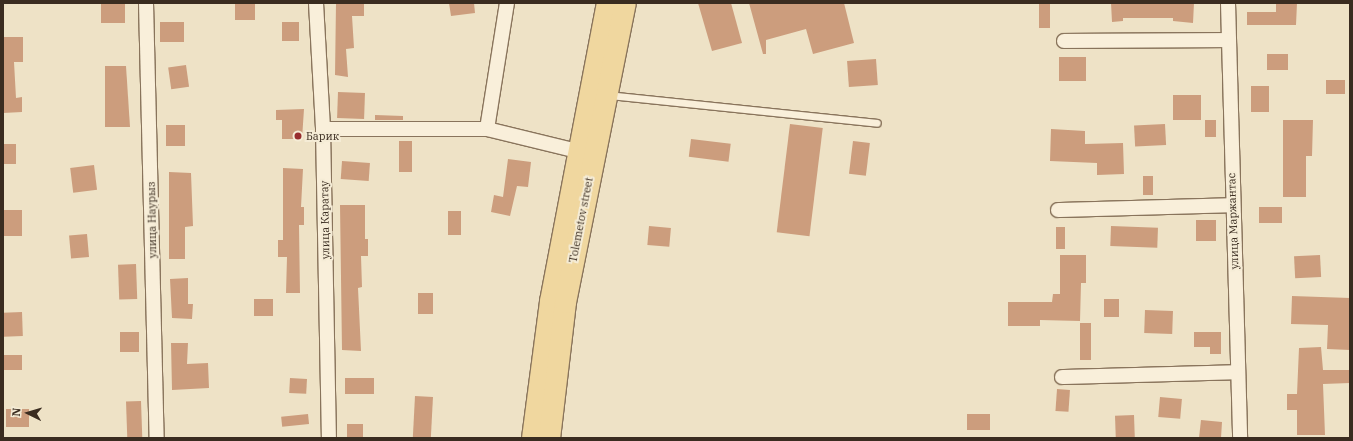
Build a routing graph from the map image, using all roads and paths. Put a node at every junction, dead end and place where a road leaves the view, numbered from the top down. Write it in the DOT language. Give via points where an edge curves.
graph roads {
  1 [pos="146,3"];
  2 [pos="316,3"];
  3 [pos="507,3"];
  4 [pos="607,3"];
  5 [pos="625,3"];
  6 [pos="1228,3"];
  7 [pos="1229,40"];
  8 [pos="1064,41"];
  9 [pos="606,94"];
  10 [pos="877,123"];
  11 [pos="487,128"];
  12 [pos="323,129"];
  13 [pos="577,151"];
  14 [pos="1232,205"];
  15 [pos="1058,210"];
  16 [pos="1237,372"];
  17 [pos="1062,377"];
  18 [pos="157,438"];
  19 [pos="329,438"];
  20 [pos="532,438"];
  21 [pos="549,438"];
  22 [pos="1240,438"];
  1 -- 18 [label="street, улица Наурыз"];
  2 -- 12 [label="street, улица Каратау"];
  3 -- 11 [label="street"];
  4 -- 13 [label="main road, Tolemetov street"];
  5 -- 9 [label="main road, Tolemetov street"];
  6 -- 7 [label="street, улица Маржантас"];
  7 -- 8 [label="street"];
  7 -- 14 [label="street, улица Маржантас"];
  9 -- 10 [label="lane"];
  9 -- 21 [label="main road, Tolemetov street" via="565,302"];
  11 -- 12 [label="street"];
  11 -- 13 [label="street"];
  12 -- 19 [label="street, улица Каратау"];
  13 -- 20 [label="main road, Tolemetov street" via="550,301"];
  14 -- 15 [label="street"];
  14 -- 16 [label="street, улица Маржантас"];
  16 -- 17 [label="street"];
  16 -- 22 [label="street, улица Маржантас"];
}
